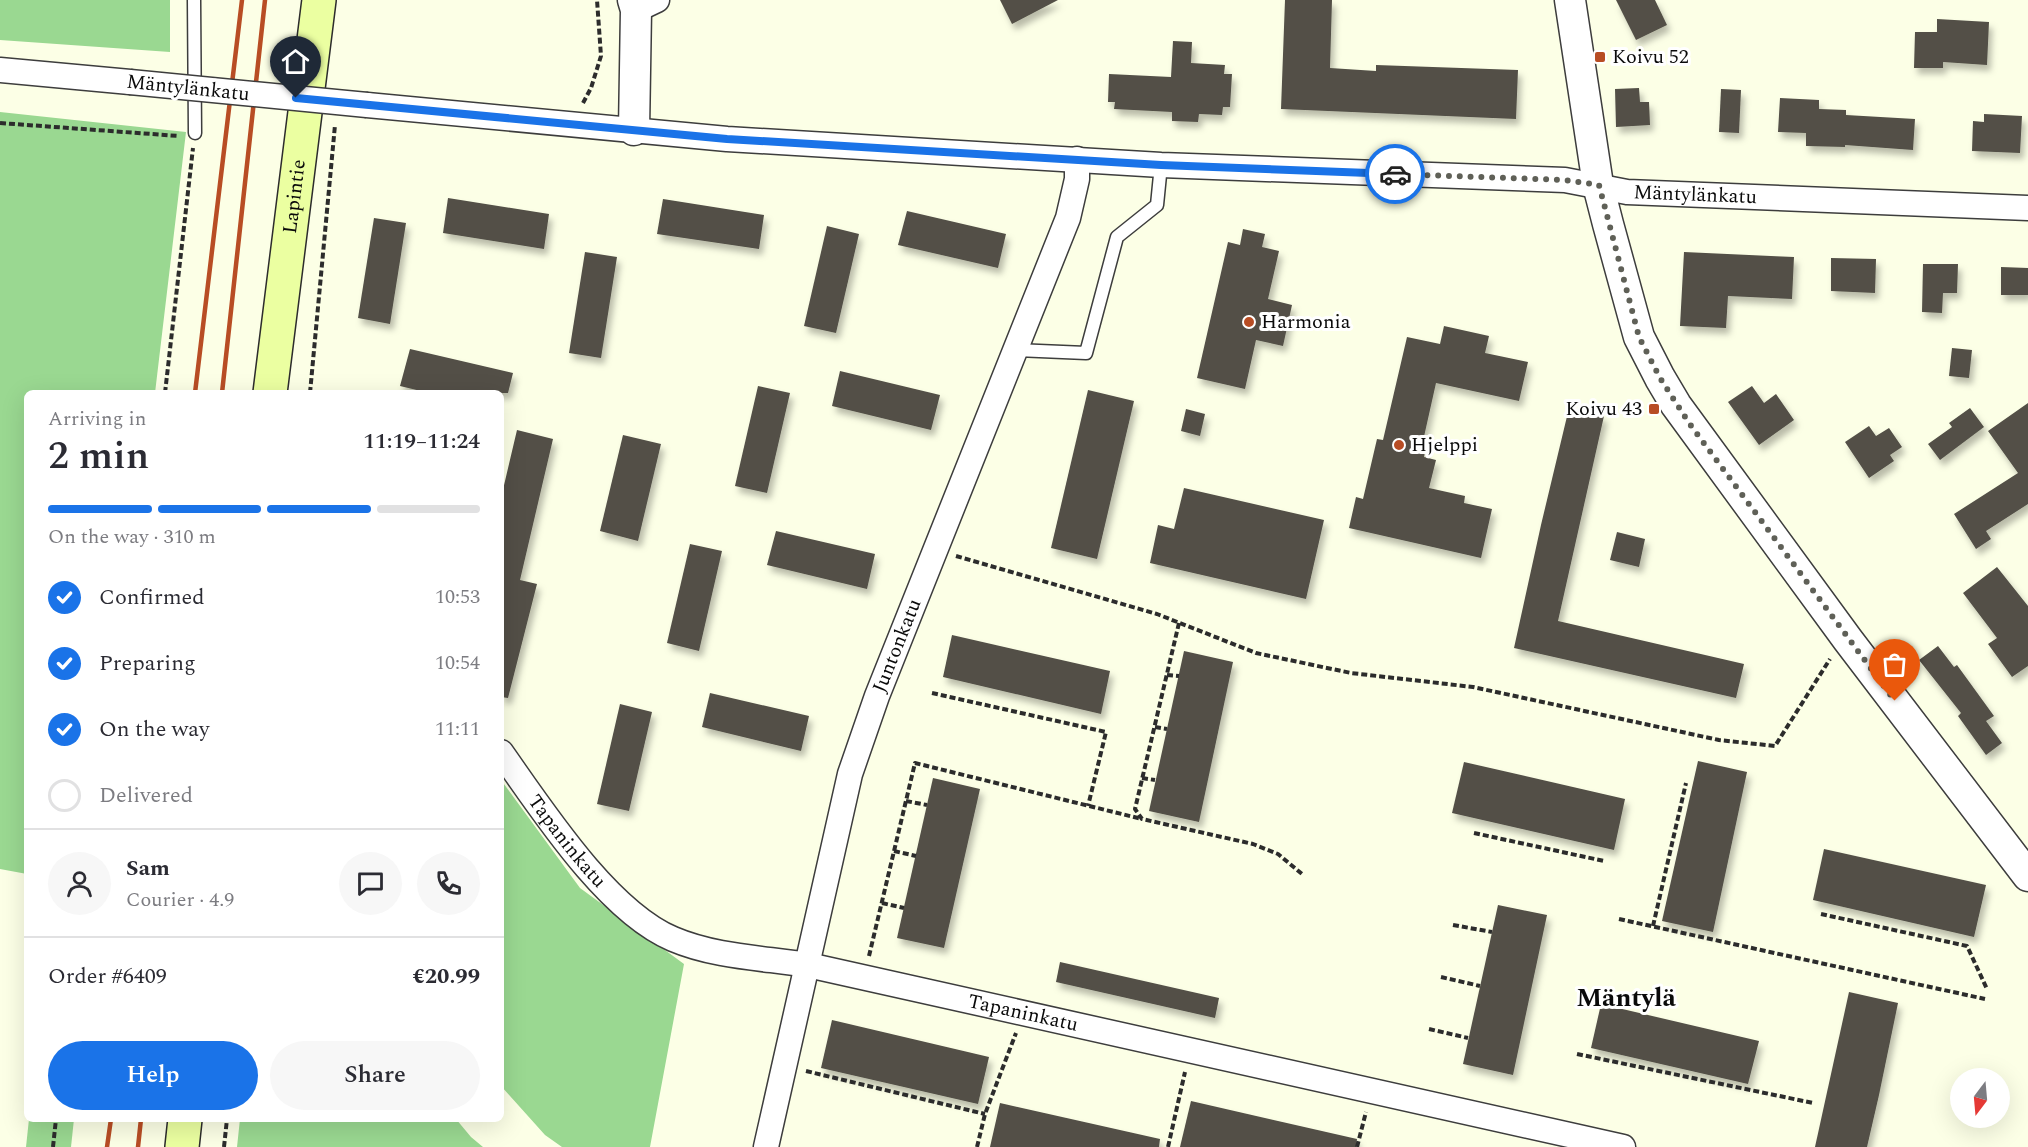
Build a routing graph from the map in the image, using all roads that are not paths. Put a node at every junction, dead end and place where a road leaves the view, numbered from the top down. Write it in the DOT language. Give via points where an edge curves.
graph roads {
  1 [pos="194,0"];
  2 [pos="319,0"];
  3 [pos="1570,0"];
  4 [pos="642,3"];
  5 [pos="0,70"];
  6 [pos="634,130"];
  7 [pos="195,133"];
  8 [pos="1077,159"];
  9 [pos="1161,165"];
  10 [pos="1599,185"];
  11 [pos="2028,208"];
  12 [pos="1014,350"];
  13 [pos="270,390"];
  14 [pos="504,756"];
  15 [pos="2028,876"];
  16 [pos="808,965"];
  17 [pos="185,1122"];
  18 [pos="182,1147"];
  19 [pos="766,1147"];
  20 [pos="1623,1147"];
  1 -- 7 [label="lane"];
  2 -- 13 [label="main road, Lapintie"];
  3 -- 10 [label="street"];
  4 -- 6 [label="street"];
  5 -- 6 [label="street, Mäntylänkatu, bridge"];
  6 -- 8 [label="street, Mäntylänkatu"];
  8 -- 9 [label="street, Mäntylänkatu"];
  8 -- 12 [label="street, Juntonkatu" via="1077,179 1068,218"];
  9 -- 10 [label="street, Mäntylänkatu" via="1556,179"];
  9 -- 12 [label="lane" via="1157,205 1117,237 1086,353"];
  10 -- 11 [label="street, Mäntylänkatu" via="1627,192"];
  10 -- 15 [label="street" via="1639,337 1676,405"];
  12 -- 16 [label="street, Juntonkatu" via="850,774"];
  14 -- 16 [label="street, Tapaninkatu" via="588,870 638,919 672,939 705,950"];
  16 -- 19 [label="street, Juntonkatu"];
  16 -- 20 [label="street, Tapaninkatu"];
  17 -- 18 [label="main road"];
}
